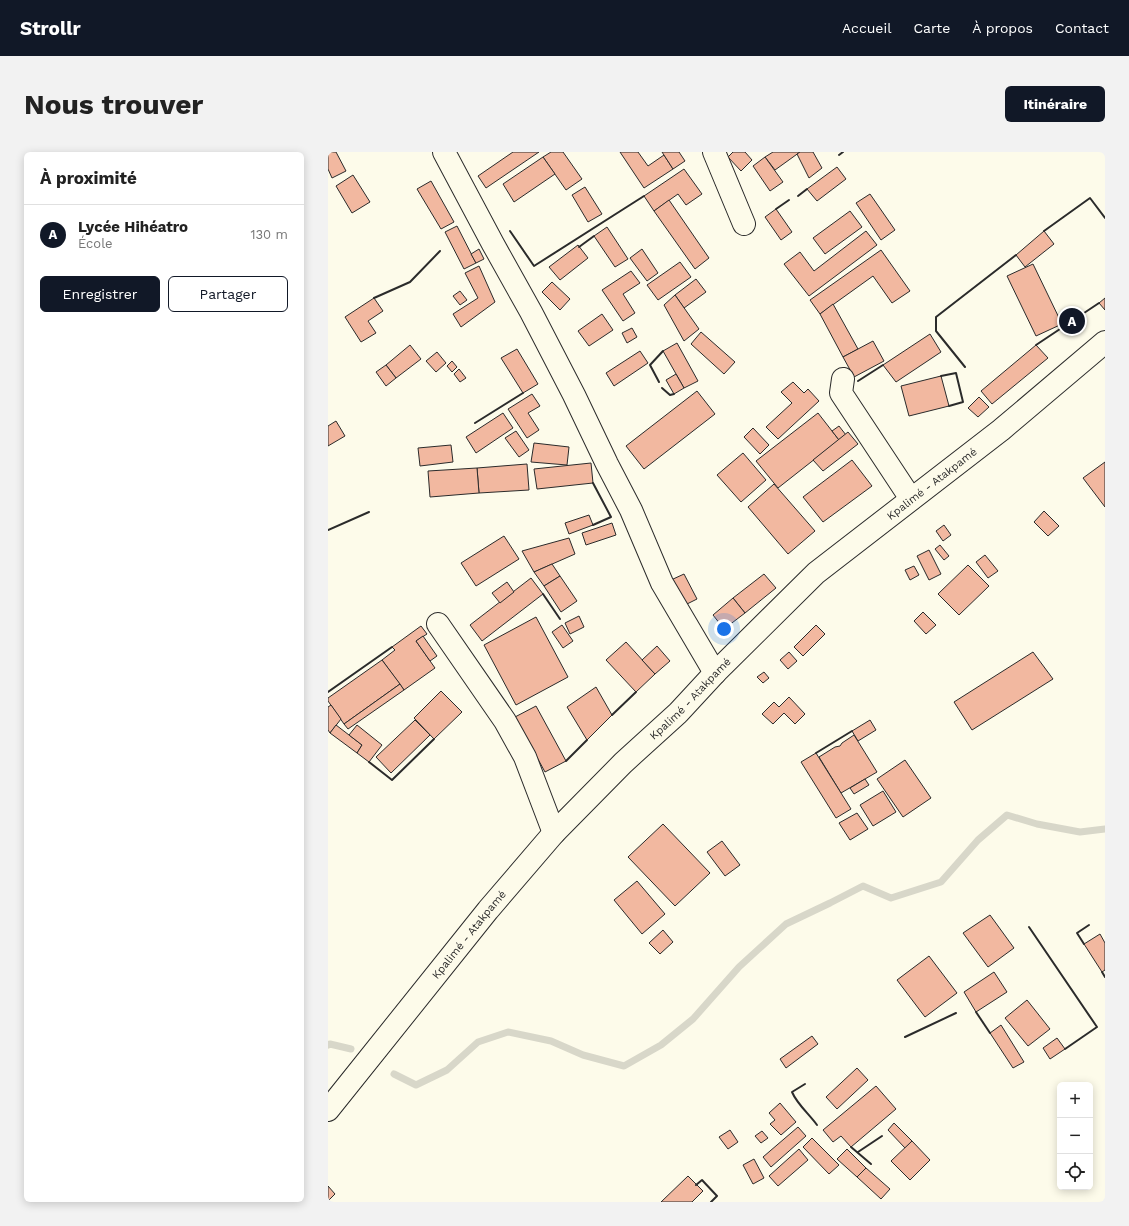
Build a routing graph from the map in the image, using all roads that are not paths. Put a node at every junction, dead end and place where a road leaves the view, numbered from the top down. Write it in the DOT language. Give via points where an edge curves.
graph roads {
  1 [pos="444,152"];
  2 [pos="714,152"];
  3 [pos="744,224"];
  4 [pos="1105,342"];
  5 [pos="844,379"];
  6 [pos="911,499"];
  7 [pos="438,624"];
  8 [pos="715,673"];
  9 [pos="554,833"];
  10 [pos="328,1110"];
  1 -- 8 [label="main road" via="532,312 574,395 631,510 662,583"];
  2 -- 3 [label="main road"];
  4 -- 6 [label="main road, Kpalimé - Atakpamé" via="1001,430"];
  5 -- 6 [label="main road" via="842,393"];
  6 -- 8 [label="main road, Kpalimé - Atakpamé" via="816,573"];
  7 -- 9 [label="main road" via="505,722 525,757"];
  8 -- 9 [label="main road, Kpalimé - Atakpamé" via="678,713 623,763"];
  9 -- 10 [label="main road, Kpalimé - Atakpamé" via="488,910"];
}
